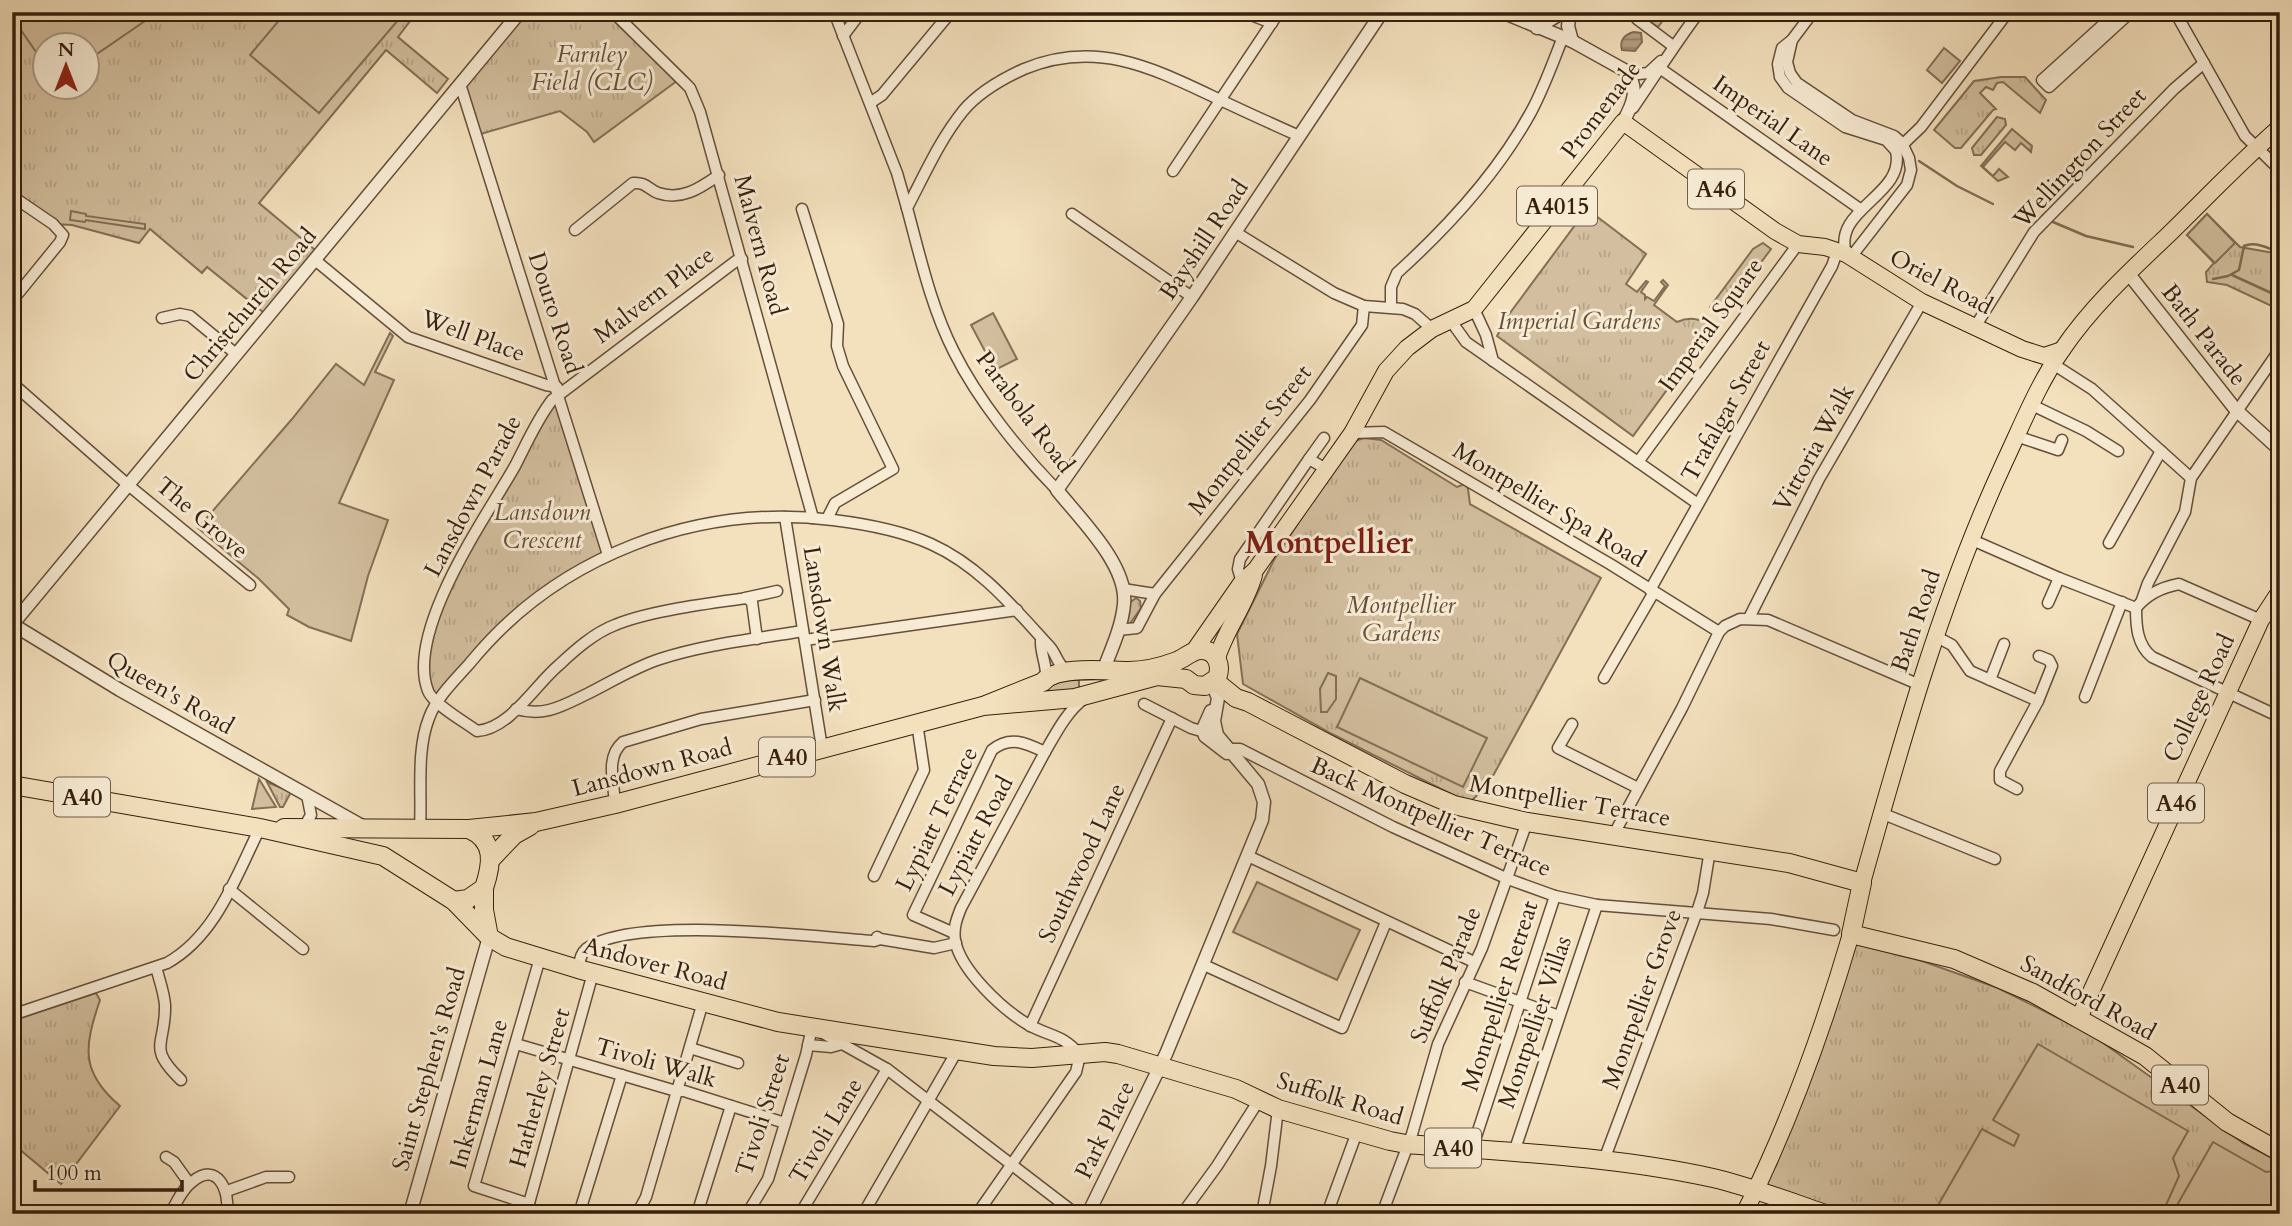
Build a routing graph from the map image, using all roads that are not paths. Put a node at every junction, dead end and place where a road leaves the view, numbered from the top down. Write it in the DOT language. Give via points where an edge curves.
graph roads {
  1 [pos="520,12"];
  2 [pos="613,12"];
  3 [pos="834,12"];
  4 [pos="861,12"];
  5 [pos="951,12"];
  6 [pos="1243,12"];
  7 [pos="1279,12"];
  8 [pos="1382,12"];
  9 [pos="1504,12"];
  10 [pos="1638,12"];
  11 [pos="1699,12"];
  12 [pos="1813,12"];
  13 [pos="2008,12"];
  14 [pos="2117,12"];
  15 [pos="2131,12"];
  16 [pos="2175,12"];
  17 [pos="1565,13"];
  18 [pos="1272,23"];
  19 [pos="1537,28"];
  20 [pos="843,36"];
  21 [pos="1568,39"];
  22 [pos="1673,47"];
  23 [pos="1665,57"];
  24 [pos="2204,63"];
  25 [pos="1661,69"];
  26 [pos="1629,75"];
  27 [pos="460,84"];
  28 [pos="1220,100"];
  29 [pos="870,103"];
  30 [pos="1623,122"];
  31 [pos="2280,127"];
  32 [pos="1299,136"];
  33 [pos="1899,147"];
  34 [pos="2256,149"];
  35 [pos="2280,170"];
  36 [pos="1173,171"];
  37 [pos="719,175"];
  38 [pos="12,196"];
  39 [pos="907,208"];
  40 [pos="802,209"];
  41 [pos="1860,209"];
  42 [pos="1072,214"];
  43 [pos="575,230"];
  44 [pos="1235,232"];
  45 [pos="1798,244"];
  46 [pos="1840,250"];
  47 [pos="742,259"];
  48 [pos="315,260"];
  49 [pos="2128,273"];
  50 [pos="1192,297"];
  51 [pos="12,301"];
  52 [pos="1922,302"];
  53 [pos="1364,306"];
  54 [pos="1391,307"];
  55 [pos="1474,309"];
  56 [pos="162,318"];
  57 [pos="1451,321"];
  58 [pos="1975,327"];
  59 [pos="1432,329"];
  60 [pos="2022,349"];
  61 [pos="2062,349"];
  62 [pos="2280,349"];
  63 [pos="236,354"];
  64 [pos="1493,361"];
  65 [pos="2053,364"];
  66 [pos="12,383"];
  67 [pos="558,390"];
  68 [pos="2035,398"];
  69 [pos="2236,410"];
  70 [pos="1352,433"];
  71 [pos="2017,436"];
  72 [pos="1324,438"];
  73 [pos="2062,440"];
  74 [pos="2280,450"];
  75 [pos="2118,451"];
  76 [pos="2161,451"];
  77 [pos="1309,458"];
  78 [pos="1638,462"];
  79 [pos="1326,469"];
  80 [pos="2190,478"];
  81 [pos="127,484"];
  82 [pos="1057,490"];
  83 [pos="1698,505"];
  84 [pos="785,517"];
  85 [pos="813,518"];
  86 [pos="827,519"];
  87 [pos="1970,539"];
  88 [pos="2109,543"];
  89 [pos="608,555"];
  90 [pos="1256,569"];
  91 [pos="2059,578"];
  92 [pos="1242,582"];
  93 [pos="250,585"];
  94 [pos="1123,589"];
  95 [pos="1652,591"];
  96 [pos="2280,591"];
  97 [pos="777,592"];
  98 [pos="1155,594"];
  99 [pos="745,598"];
  100 [pos="2122,602"];
  101 [pos="2048,603"];
  102 [pos="2139,604"];
  103 [pos="1017,610"];
  104 [pos="1749,618"];
  105 [pos="2261,620"];
  106 [pos="12,625"];
  107 [pos="1118,630"];
  108 [pos="1718,632"];
  109 [pos="804,636"];
  110 [pos="1935,636"];
  111 [pos="757,639"];
  112 [pos="1041,640"];
  113 [pos="2004,644"];
  114 [pos="1112,646"];
  115 [pos="1190,654"];
  116 [pos="2039,656"];
  117 [pos="1089,671"];
  118 [pos="1129,671"];
  119 [pos="1213,676"];
  120 [pos="1604,678"];
  121 [pos="1186,679"];
  122 [pos="1044,680"];
  123 [pos="1990,680"];
  124 [pos="1920,685"];
  125 [pos="1094,692"];
  126 [pos="2227,693"];
  127 [pos="2085,697"];
  128 [pos="815,700"];
  129 [pos="1053,700"];
  130 [pos="1242,700"];
  131 [pos="2038,701"];
  132 [pos="438,702"];
  133 [pos="1144,704"];
  134 [pos="1219,705"];
  135 [pos="983,706"];
  136 [pos="516,709"];
  137 [pos="1069,712"];
  138 [pos="2280,717"];
  139 [pos="1172,718"];
  140 [pos="917,723"];
  141 [pos="1572,724"];
  142 [pos="1210,732"];
  143 [pos="822,748"];
  144 [pos="1045,752"];
  145 [pos="1231,753"];
  146 [pos="12,785"];
  147 [pos="1638,788"];
  148 [pos="2017,789"];
  149 [pos="307,795"];
  150 [pos="615,804"];
  151 [pos="1881,813"];
  152 [pos="536,822"];
  153 [pos="1527,822"];
  154 [pos="304,827"];
  155 [pos="260,828"];
  156 [pos="420,828"];
  157 [pos="367,829"];
  158 [pos="389,829"];
  159 [pos="469,829"];
  160 [pos="1614,834"];
  161 [pos="1710,850"];
  162 [pos="383,856"];
  163 [pos="1248,856"];
  164 [pos="492,858"];
  165 [pos="1994,859"];
  166 [pos="874,876"];
  167 [pos="1508,878"];
  168 [pos="1862,883"];
  169 [pos="484,888"];
  170 [pos="229,889"];
  171 [pos="1555,896"];
  172 [pos="454,901"];
  173 [pos="1597,905"];
  174 [pos="1697,912"];
  175 [pos="1386,922"];
  176 [pos="1843,932"];
  177 [pos="489,937"];
  178 [pos="955,938"];
  179 [pos="303,949"];
  180 [pos="540,958"];
  181 [pos="1474,962"];
  182 [pos="1204,965"];
  183 [pos="156,967"];
  184 [pos="586,971"];
  185 [pos="1465,982"];
  186 [pos="703,1002"];
  187 [pos="1519,1002"];
  188 [pos="12,1015"];
  189 [pos="1559,1017"];
  190 [pos="2079,1018"];
  191 [pos="1030,1026"];
  192 [pos="810,1036"];
  193 [pos="516,1044"];
  194 [pos="842,1044"];
  195 [pos="690,1048"];
  196 [pos="957,1051"];
  197 [pos="1080,1055"];
  198 [pos="570,1060"];
  199 [pos="738,1063"];
  200 [pos="1160,1065"];
  201 [pos="887,1069"];
  202 [pos="622,1075"];
  203 [pos="180,1080"];
  204 [pos="677,1091"];
  205 [pos="928,1098"];
  206 [pos="1259,1100"];
  207 [pos="731,1106"];
  208 [pos="1278,1109"];
  209 [pos="785,1123"];
  210 [pos="1357,1132"];
  211 [pos="1406,1144"];
  212 [pos="1472,1149"];
  213 [pos="1514,1152"];
  214 [pos="1607,1152"];
  215 [pos="2280,1152"];
  216 [pos="166,1157"];
  217 [pos="1012,1163"];
  218 [pos="289,1177"];
  219 [pos="189,1183"];
  220 [pos="1756,1190"];
  221 [pos="227,1191"];
  222 [pos="527,1209"];
  223 [pos="1385,1213"];
  224 [pos="170,1214"];
  225 [pos="227,1214"];
  226 [pos="410,1214"];
  227 [pos="579,1214"];
  228 [pos="637,1214"];
  229 [pos="697,1214"];
  230 [pos="747,1214"];
  231 [pos="800,1214"];
  232 [pos="863,1214"];
  233 [pos="977,1214"];
  234 [pos="1076,1214"];
  235 [pos="1088,1214"];
  236 [pos="1182,1214"];
  237 [pos="1262,1214"];
  238 [pos="1327,1214"];
  239 [pos="1744,1214"];
  240 [pos="1825,1214"];
  1 -- 27 [label="street, Christchurch Road"];
  2 -- 37 [label="street, Malvern Road" via="690,88"];
  3 -- 20 [label="street, Parabola Road"];
  4 -- 20 [label="street"];
  5 -- 29 [label="street" via="882,95"];
  6 -- 18 [label="street"];
  7 -- 18 [label="street"];
  8 -- 32 [label="street, Bayshill Road"];
  9 -- 19 [label="street"];
  10 -- 22 [label="street, Promenade" via="1637,19"];
  11 -- 22 [label="street, Promenade"];
  12 -- 33 [label="street" via="1782,48 1780,77 1788,88 1845,127"];
  13 -- 33 [label="street"];
  14 -- 15 [label="street" via="2042,80 2049,87"];
  16 -- 24 [label="street"];
  17 -- 19 [label="street"];
  17 -- 21 [label="street"];
  18 -- 28 [label="street"];
  19 -- 21 [label="street"];
  20 -- 29 [label="street, Parabola Road"];
  21 -- 26 [label="street"];
  21 -- 54 [label="street" via="1531,111 1468,204 1397,273"];
  22 -- 23 [label="street, Promenade"];
  23 -- 25 [label="street, Promenade"];
  23 -- 26 [label="street" via="1648,73"];
  24 -- 34 [label="street"];
  24 -- 58 [label="street, Wellington Street" via="2034,232"];
  25 -- 30 [label="street, Promenade"];
  25 -- 41 [label="street, Imperial Lane"];
  26 -- 30 [label="street, A4015" via="1634,93"];
  27 -- 48 [label="street, Christchurch Road"];
  27 -- 67 [label="street, Douro Road"];
  28 -- 32 [label="street"];
  28 -- 36 [label="street"];
  28 -- 39 [label="street" via="1119,59 1076,57 1034,65 995,84 965,109 935,152"];
  29 -- 39 [label="street, Parabola Road"];
  30 -- 45 [label="main road, Imperial Square / A46"];
  30 -- 55 [label="main road, Promenade / A4015"];
  31 -- 34 [label="main road, Bath Road"];
  32 -- 44 [label="street, Bayshill Road"];
  33 -- 41 [label="street" via="1892,180"];
  33 -- 46 [label="street" via="1910,164 1907,185"];
  34 -- 35 [label="street"];
  34 -- 49 [label="main road, Bath Road"];
  37 -- 43 [label="street" via="694,192 680,194 656,192 640,182 630,184"];
  37 -- 47 [label="street, Malvern Road"];
  38 -- 51 [label="street" via="63,235"];
  39 -- 82 [label="street, Parabola Road" via="933,302 953,351 978,393"];
  40 -- 86 [label="street" via="838,324 837,346 843,366 893,469 835,503"];
  41 -- 46 [label="street"];
  42 -- 50 [label="street"];
  44 -- 50 [label="street, Bayshill Road"];
  44 -- 53 [label="street" via="1334,293"];
  45 -- 46 [label="main road, Oriel Road / A46"];
  45 -- 78 [label="street, Imperial Square"];
  46 -- 52 [label="main road, Oriel Road / A46"];
  46 -- 83 [label="street, Trafalgar Street"];
  47 -- 67 [label="street, Malvern Place"];
  47 -- 85 [label="street, Malvern Road"];
  48 -- 63 [label="street, Christchurch Road"];
  48 -- 67 [label="street, Well Place" via="408,337"];
  49 -- 61 [label="main road, Bath Road"];
  49 -- 69 [label="street, Bath Parade"];
  50 -- 82 [label="street, Bayshill Road"];
  52 -- 58 [label="main road, Oriel Road / A46"];
  52 -- 104 [label="street, Vittoria Walk" via="1819,479"];
  53 -- 54 [label="street"];
  53 -- 98 [label="street, Montpellier Street" via="1362,325 1310,400"];
  54 -- 59 [label="street" via="1415,314"];
  55 -- 57 [label="main road, Promenade / A4015"];
  55 -- 64 [label="street"];
  56 -- 63 [label="street" via="190,316"];
  57 -- 59 [label="main road, A4015"];
  57 -- 64 [label="street" via="1466,342"];
  58 -- 60 [label="main road, Oriel Road / A46"];
  59 -- 70 [label="main road, A4015" via="1386,371"];
  60 -- 61 [label="main road, Oriel Road / A46" via="2044,356"];
  60 -- 68 [label="main road" via="2038,373"];
  61 -- 65 [label="main road, Bath Road"];
  62 -- 69 [label="street"];
  63 -- 81 [label="street, Christchurch Road"];
  64 -- 78 [label="street"];
  65 -- 68 [label="main road, Bath Road"];
  65 -- 76 [label="street" via="2092,389"];
  66 -- 81 [label="street, The Grove"];
  67 -- 89 [label="street, Douro Road"];
  67 -- 132 [label="street, Lansdown Parade" via="447,583 424,660 427,688"];
  68 -- 71 [label="main road, Bath Road"];
  68 -- 75 [label="street"];
  69 -- 74 [label="street, Bath Parade"];
  69 -- 80 [label="street"];
  70 -- 79 [label="main road, A4015"];
  70 -- 95 [label="street, Montpellier Spa Road" via="1384,432"];
  71 -- 73 [label="street" via="2058,450"];
  71 -- 87 [label="main road, Bath Road"];
  72 -- 77 [label="street"];
  76 -- 80 [label="street"];
  76 -- 88 [label="street"];
  77 -- 79 [label="street"];
  77 -- 92 [label="street" via="1240,559"];
  78 -- 83 [label="street"];
  79 -- 90 [label="main road, A4015"];
  80 -- 102 [label="street" via="2185,512"];
  81 -- 93 [label="street, The Grove"];
  81 -- 106 [label="street, Christchurch Road"];
  82 -- 94 [label="street, Parabola Road" via="1113,560"];
  83 -- 95 [label="street, Trafalgar Street"];
  84 -- 85 [label="street"];
  84 -- 89 [label="street" via="693,527"];
  84 -- 109 [label="street, Lansdown Walk"];
  85 -- 86 [label="street"];
  86 -- 103 [label="street" via="900,532 943,549 979,574"];
  87 -- 91 [label="street"];
  87 -- 110 [label="main road, Bath Road"];
  89 -- 132 [label="street" via="554,585 515,615"];
  90 -- 92 [label="main road, A4015"];
  90 -- 119 [label="main road, A4015" via="1223,637"];
  91 -- 100 [label="street"];
  91 -- 101 [label="street"];
  92 -- 115 [label="main road, A4015"];
  94 -- 98 [label="street"];
  94 -- 107 [label="street, Parabola Road"];
  95 -- 108 [label="street, Montpellier Spa Road"];
  95 -- 120 [label="street, Trafalgar Street"];
  96 -- 105 [label="main road, College Road / A46"];
  97 -- 99 [label="street"];
  98 -- 107 [label="street, Montpellier Street" via="1137,628"];
  99 -- 111 [label="street" via="752,602"];
  99 -- 136 [label="street" via="641,617 606,629 549,673"];
  100 -- 102 [label="street"];
  100 -- 127 [label="street"];
  102 -- 105 [label="street" via="2159,590 2185,585"];
  102 -- 126 [label="street" via="2143,650"];
  103 -- 109 [label="street"];
  103 -- 112 [label="street"];
  104 -- 108 [label="street"];
  104 -- 124 [label="street" via="1774,622"];
  105 -- 126 [label="main road, College Road / A46"];
  106 -- 149 [label="street, Queen's Road"];
  107 -- 114 [label="street, Parabola Road"];
  108 -- 147 [label="street"];
  109 -- 111 [label="street"];
  109 -- 128 [label="street, Lansdown Walk"];
  110 -- 123 [label="street" via="1952,645 1970,671"];
  110 -- 124 [label="main road, Bath Road"];
  111 -- 136 [label="street" via="657,660 542,713"];
  112 -- 117 [label="street" via="1062,668"];
  112 -- 122 [label="street"];
  113 -- 123 [label="street"];
  114 -- 117 [label="street, Parabola Road"];
  114 -- 118 [label="street" via="1119,665"];
  115 -- 118 [label="highway, A40" via="1151,669"];
  115 -- 119 [label="highway, A40" via="1206,651"];
  115 -- 121 [label="highway" via="1183,668"];
  116 -- 131 [label="street" via="2052,666"];
  117 -- 118 [label="highway, A40"];
  117 -- 122 [label="highway, A40"];
  117 -- 125 [label="highway"];
  119 -- 121 [label="highway, A40" via="1194,685"];
  119 -- 130 [label="highway, Montpellier Terrace / A40"];
  119 -- 134 [label="street"];
  119 -- 142 [label="street"];
  121 -- 125 [label="highway, A40" via="1157,676"];
  122 -- 129 [label="highway" via="1044,694"];
  122 -- 135 [label="highway, Lansdown Road / A40"];
  123 -- 131 [label="street"];
  124 -- 151 [label="main road, Bath Road"];
  125 -- 129 [label="highway, A40"];
  125 -- 137 [label="street, Lypiatt Road"];
  126 -- 138 [label="street"];
  126 -- 190 [label="main road, College Road / A46"];
  128 -- 143 [label="street, Lansdown Walk"];
  128 -- 150 [label="street" via="701,719 623,742 612,761"];
  129 -- 135 [label="highway, Lansdown Road / A40"];
  129 -- 137 [label="street"];
  130 -- 134 [label="highway"];
  130 -- 153 [label="highway, Montpellier Terrace / A40" via="1435,797"];
  131 -- 148 [label="street" via="2000,771 2000,780"];
  132 -- 136 [label="street" via="478,731 499,725"];
  132 -- 156 [label="street" via="425,732"];
  133 -- 139 [label="street"];
  134 -- 142 [label="street"];
  135 -- 140 [label="highway, Lansdown Road / A40"];
  137 -- 144 [label="street, Lypiatt Road"];
  139 -- 142 [label="street"];
  139 -- 191 [label="street, Southwood Lane"];
  140 -- 143 [label="highway, Lansdown Road / A40"];
  140 -- 166 [label="street" via="924,770"];
  141 -- 147 [label="street" via="1558,748"];
  142 -- 145 [label="street, Park Place"];
  143 -- 150 [label="highway, Lansdown Road / A40"];
  144 -- 178 [label="street, Lypiatt Road" via="961,908"];
  144 -- 178 [label="street, Lypiatt Terrace" via="1015,741 992,750 913,915"];
  145 -- 163 [label="street, Park Place" via="1258,784 1264,802"];
  145 -- 167 [label="street, Back Montpellier Terrace" via="1240,749 1393,827"];
  146 -- 155 [label="highway, A40"];
  147 -- 160 [label="street"];
  149 -- 154 [label="street" via="311,814"];
  149 -- 157 [label="street, Queen's Road"];
  150 -- 152 [label="highway, Lansdown Road / A40"];
  151 -- 165 [label="street"];
  151 -- 168 [label="main road, Bath Road"];
  152 -- 159 [label="highway, Lansdown Road / A40"];
  152 -- 164 [label="highway, Lansdown Road / A40" via="514,835"];
  153 -- 160 [label="highway, Montpellier Terrace / A40"];
  153 -- 167 [label="street, Suffolk Parade"];
  154 -- 155 [label="highway, A40"];
  154 -- 157 [label="highway, A40"];
  155 -- 162 [label="highway, A40"];
  155 -- 170 [label="street"];
  156 -- 158 [label="highway, Lansdown Road"];
  156 -- 159 [label="highway, Lansdown Road"];
  157 -- 158 [label="highway, A40"];
  158 -- 162 [label="highway"];
  159 -- 164 [label="highway" via="486,842"];
  160 -- 161 [label="highway, Montpellier Terrace / A40"];
  161 -- 168 [label="highway, Montpellier Terrace / A40" via="1789,863"];
  161 -- 174 [label="street, Montpellier Grove"];
  162 -- 172 [label="highway, Andover Road"];
  163 -- 175 [label="street"];
  163 -- 182 [label="street, Park Place"];
  164 -- 169 [label="highway"];
  167 -- 171 [label="street, Back Montpellier Terrace"];
  167 -- 181 [label="street, Suffolk Parade"];
  168 -- 176 [label="highway, Bath Road"];
  169 -- 172 [label="highway" via="468,899"];
  169 -- 177 [label="highway"];
  170 -- 179 [label="street"];
  170 -- 183 [label="street" via="195,942"];
  171 -- 173 [label="street, Back Montpellier Terrace"];
  171 -- 187 [label="street, Montpellier Retreat"];
  172 -- 177 [label="highway, Andover Road / A40"];
  173 -- 174 [label="street, Back Montpellier Terrace"];
  173 -- 189 [label="street, Montpellier Villas"];
  174 -- 176 [label="street, Back Montpellier Terrace"];
  174 -- 214 [label="street, Montpellier Grove"];
  175 -- 181 [label="street"];
  175 -- 182 [label="street" via="1342,1028"];
  176 -- 190 [label="highway, Sandford Road / A40" via="1954,959"];
  176 -- 220 [label="main road, Bath Road" via="1821,1032"];
  177 -- 180 [label="highway, Andover Road / A40"];
  177 -- 226 [label="street, Saint Stephen's Road"];
  178 -- 184 [label="street" via="934,948 880,939 695,930 631,934 587,948 582,953"];
  178 -- 191 [label="street" via="965,964 979,981"];
  180 -- 184 [label="highway, Andover Road / A40"];
  180 -- 193 [label="street, Inkerman Lane"];
  181 -- 185 [label="street, Suffolk Parade"];
  182 -- 200 [label="street, Park Place"];
  183 -- 188 [label="street"];
  183 -- 203 [label="street" via="164,1003 160,1054"];
  184 -- 186 [label="highway, Andover Road / A40"];
  184 -- 198 [label="street, Hatherley Street"];
  185 -- 187 [label="street"];
  185 -- 211 [label="street, Suffolk Parade" via="1438,1044"];
  186 -- 192 [label="highway, Andover Road / A40" via="778,1022"];
  186 -- 195 [label="street"];
  187 -- 189 [label="street"];
  187 -- 212 [label="street, Montpellier Retreat"];
  189 -- 213 [label="street, Montpellier Villas"];
  190 -- 215 [label="highway, Sandford Road / A40" via="2145,1056 2227,1122"];
  191 -- 197 [label="street" via="1068,1041"];
  192 -- 194 [label="street, Andover Road"];
  192 -- 194 [label="street, Andover Road" via="831,1047"];
  192 -- 196 [label="highway, Andover Road / A40"];
  192 -- 209 [label="street, Tivoli Street"];
  193 -- 198 [label="street, Tivoli Walk"];
  193 -- 222 [label="street, Inkerman Lane" via="474,1186"];
  194 -- 201 [label="street, Andover Road"];
  195 -- 199 [label="street"];
  195 -- 204 [label="street"];
  196 -- 197 [label="highway, Suffolk Road / A40" via="1032,1058"];
  196 -- 205 [label="street"];
  197 -- 200 [label="highway, Suffolk Road / A40" via="1105,1052"];
  197 -- 217 [label="street" via="1076,1072"];
  198 -- 202 [label="street, Tivoli Walk"];
  198 -- 222 [label="street, Hatherley Street"];
  200 -- 206 [label="highway, Suffolk Road / A40"];
  200 -- 235 [label="street, Park Place"];
  201 -- 205 [label="street, Andover Road"];
  201 -- 231 [label="street, Tivoli Lane"];
  202 -- 204 [label="street, Tivoli Walk"];
  202 -- 227 [label="street"];
  204 -- 207 [label="street, Tivoli Walk"];
  204 -- 228 [label="street"];
  205 -- 217 [label="street, Andover Road"];
  205 -- 232 [label="street"];
  206 -- 208 [label="highway, Suffolk Road / A40"];
  206 -- 236 [label="street"];
  207 -- 209 [label="street, Tivoli Walk"];
  207 -- 229 [label="street"];
  208 -- 210 [label="highway, Suffolk Road / A40"];
  208 -- 237 [label="street"];
  209 -- 230 [label="street, Tivoli Street" via="768,1179"];
  210 -- 211 [label="highway, Suffolk Road / A40"];
  210 -- 238 [label="street"];
  211 -- 212 [label="highway, Suffolk Road / A40"];
  211 -- 223 [label="street, Suffolk Parade"];
  212 -- 213 [label="highway, Suffolk Road / A40"];
  213 -- 214 [label="highway, Suffolk Road / A40"];
  214 -- 220 [label="highway, Suffolk Road / A40"];
  216 -- 219 [label="street"];
  217 -- 233 [label="street"];
  217 -- 234 [label="street, Andover Road"];
  218 -- 221 [label="street" via="267,1177"];
  219 -- 221 [label="street" via="211,1176"];
  219 -- 224 [label="street"];
  220 -- 239 [label="main road, Bath Road"];
  220 -- 240 [label="highway, A40"];
  221 -- 225 [label="street"];
}
